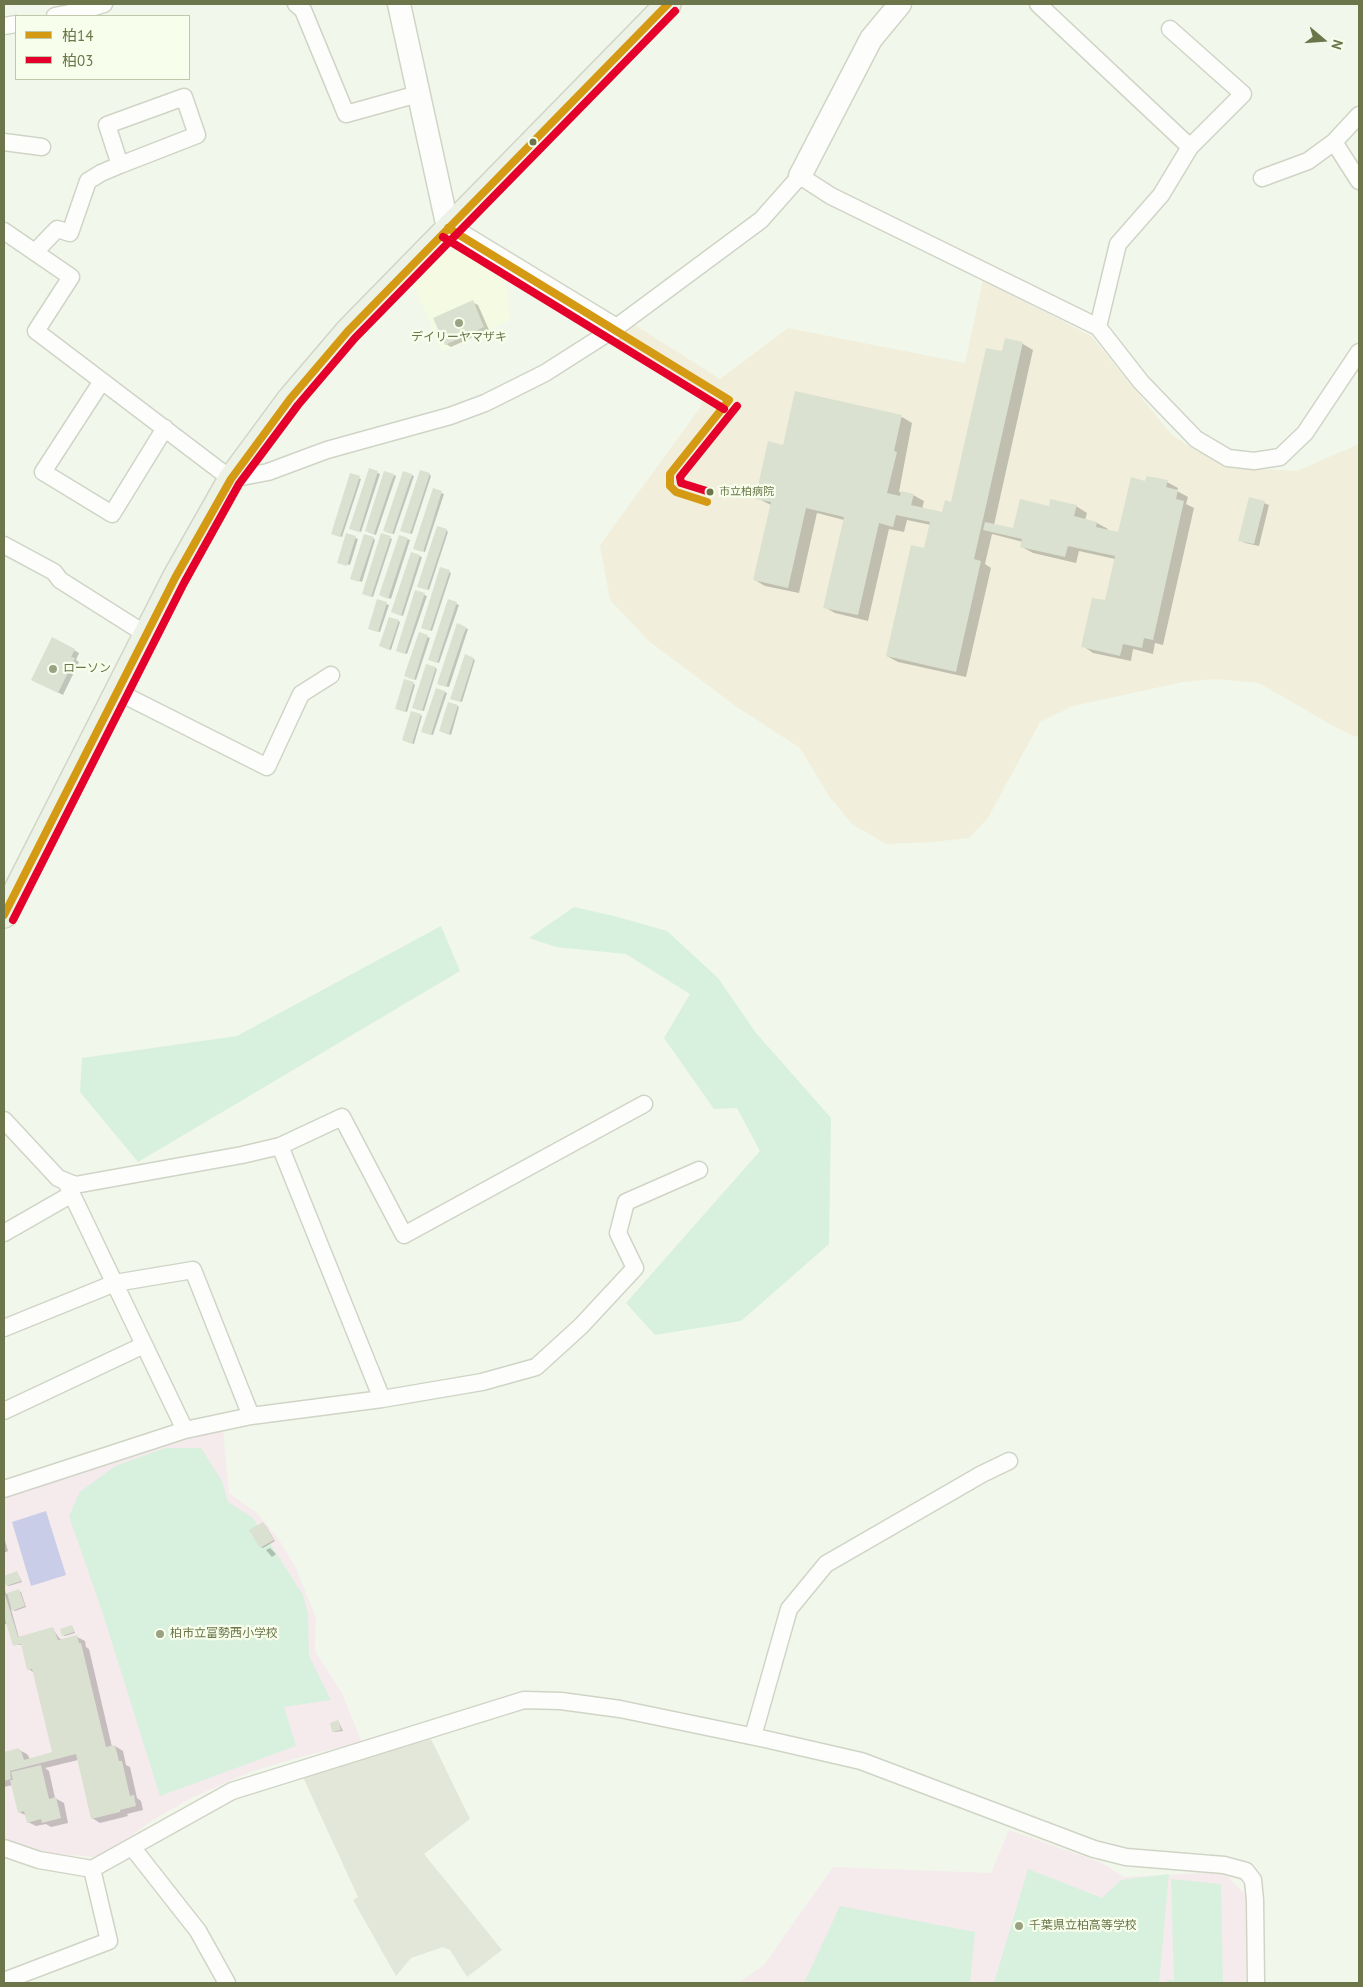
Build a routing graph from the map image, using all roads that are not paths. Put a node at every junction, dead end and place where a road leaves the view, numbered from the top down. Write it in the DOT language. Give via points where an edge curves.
graph roads {
  1 [pos="104,4"];
  2 [pos="296,4"];
  3 [pos="399,4"];
  4 [pos="668,4"];
  5 [pos="900,4"];
  6 [pos="1038,4"];
  7 [pos="60,15"];
  8 [pos="1170,29"];
  9 [pos="418,94"];
  10 [pos="1359,115"];
  11 [pos="4,142"];
  12 [pos="1334,142"];
  13 [pos="42,147"];
  14 [pos="1190,147"];
  15 [pos="120,165"];
  16 [pos="800,176"];
  17 [pos="1262,178"];
  18 [pos="1359,181"];
  19 [pos="448,228"];
  20 [pos="4,231"];
  21 [pos="36,252"];
  22 [pos="1098,326"];
  23 [pos="614,329"];
  24 [pos="1359,352"];
  25 [pos="102,382"];
  26 [pos="164,428"];
  27 [pos="231,479"];
  28 [pos="4,545"];
  29 [pos="147,634"];
  30 [pos="331,675"];
  31 [pos="118,692"];
  32 [pos="4,915"];
  33 [pos="644,1104"];
  34 [pos="4,1120"];
  35 [pos="280,1146"];
  36 [pos="699,1170"];
  37 [pos="69,1188"];
  38 [pos="4,1233"];
  39 [pos="114,1283"];
  40 [pos="4,1328"];
  41 [pos="144,1345"];
  42 [pos="382,1398"];
  43 [pos="4,1411"];
  44 [pos="251,1416"];
  45 [pos="185,1430"];
  46 [pos="1009,1461"];
  47 [pos="4,1489"];
  48 [pos="753,1736"];
  49 [pos="132,1847"];
  50 [pos="4,1848"];
  51 [pos="92,1869"];
  52 [pos="4,1981"];
  53 [pos="227,1983"];
  54 [pos="1256,1983"];
  1 -- 7 [label="street"];
  2 -- 9 [label="street" via="303,10 346,114"];
  3 -- 9 [label="street"];
  4 -- 19 [label="main road"];
  5 -- 16 [label="street" via="871,39"];
  6 -- 14 [label="street"];
  8 -- 14 [label="street" via="1243,94"];
  9 -- 19 [label="street"];
  10 -- 12 [label="street"];
  11 -- 13 [label="street"];
  12 -- 17 [label="street" via="1308,161"];
  12 -- 18 [label="street"];
  14 -- 22 [label="street" via="1160,195 1118,244"];
  15 -- 15 [label="street" via="197,135 184,98 107,125"];
  15 -- 21 [label="street" via="88,181 70,233 57,229"];
  16 -- 22 [label="street" via="831,196"];
  16 -- 23 [label="street" via="761,220"];
  19 -- 23 [label="street"];
  19 -- 27 [label="main road" via="317,365"];
  20 -- 21 [label="street"];
  21 -- 25 [label="street" via="72,277 36,331"];
  22 -- 24 [label="street" via="1141,382 1196,439 1228,458 1254,462 1280,457 1305,433"];
  23 -- 27 [label="street" via="544,373 485,403 327,450 268,472"];
  25 -- 26 [label="street"];
  25 -- 26 [label="street" via="43,472 112,514"];
  26 -- 27 [label="street"];
  27 -- 29 [label="main road"];
  28 -- 29 [label="street" via="54,572 60,580"];
  29 -- 31 [label="main road"];
  30 -- 31 [label="street" via="301,694 267,766"];
  31 -- 32 [label="main road"];
  33 -- 35 [label="street" via="404,1235 342,1117"];
  34 -- 37 [label="street"];
  35 -- 37 [label="street"];
  35 -- 42 [label="street"];
  36 -- 42 [label="street" via="626,1202 618,1233 635,1268 581,1326 536,1367 482,1382"];
  37 -- 38 [label="street"];
  37 -- 39 [label="street"];
  39 -- 40 [label="street"];
  39 -- 41 [label="street"];
  39 -- 44 [label="street" via="193,1270"];
  41 -- 43 [label="street"];
  41 -- 45 [label="street"];
  42 -- 44 [label="street"];
  44 -- 45 [label="street"];
  45 -- 47 [label="street"];
  46 -- 48 [label="street" via="826,1564 789,1609"];
  48 -- 49 [label="street" via="620,1709 524,1700 232,1791"];
  48 -- 54 [label="street" via="861,1761 1094,1849 1126,1857 1224,1865 1246,1871 1253,1880 1255,1900"];
  49 -- 51 [label="street"];
  49 -- 53 [label="street" via="198,1931"];
  50 -- 51 [label="street" via="39,1860"];
  51 -- 52 [label="street" via="109,1941"];
}
